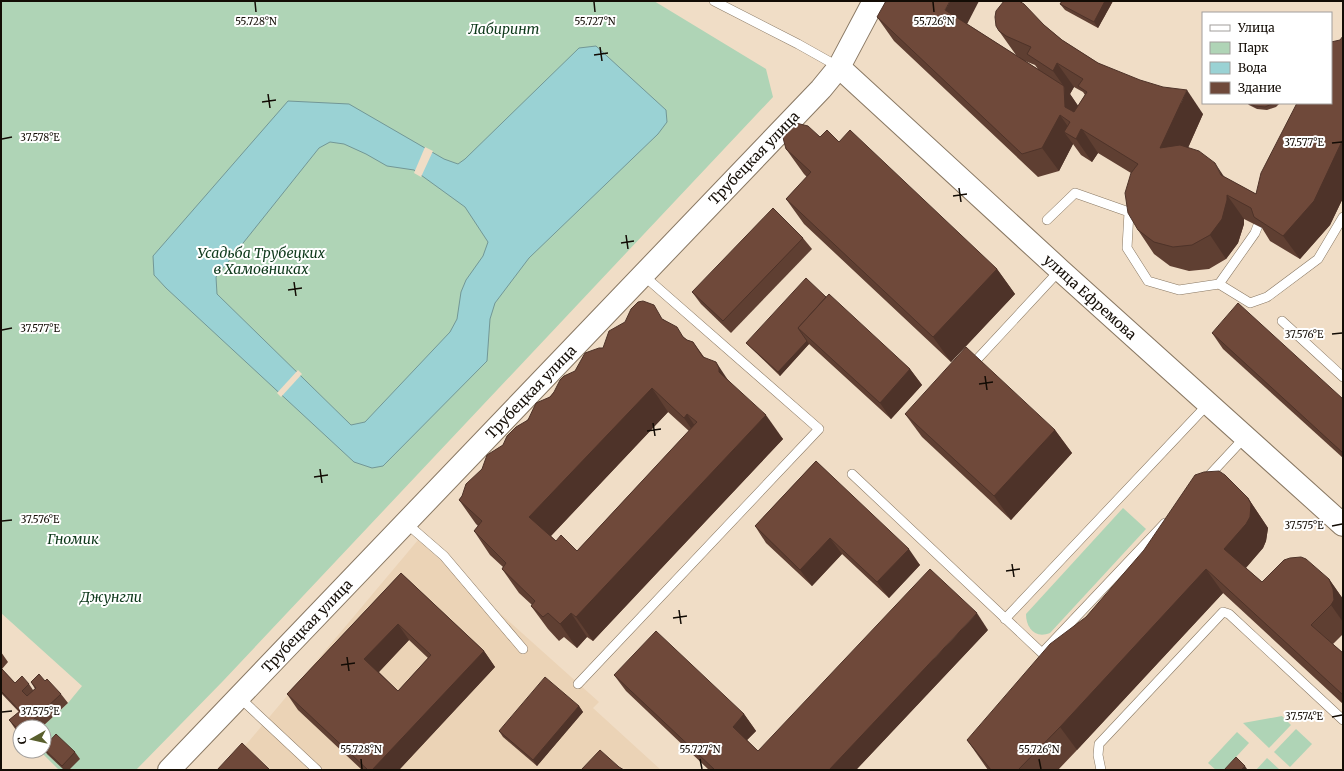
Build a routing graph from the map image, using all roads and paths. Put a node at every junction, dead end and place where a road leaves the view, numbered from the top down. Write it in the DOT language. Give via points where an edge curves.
graph roads {
  1 [pos="714,1"];
  2 [pos="874,1"];
  3 [pos="839,67"];
  4 [pos="1264,209"];
  5 [pos="1343,217"];
  6 [pos="1048,220"];
  7 [pos="1060,270"];
  8 [pos="643,275"];
  9 [pos="1219,284"];
  10 [pos="1282,321"];
  11 [pos="966,372"];
  12 [pos="1343,377"];
  13 [pos="1208,404"];
  14 [pos="1245,437"];
  15 [pos="852,474"];
  16 [pos="1198,487"];
  17 [pos="1171,516"];
  18 [pos="406,523"];
  19 [pos="1343,525"];
  20 [pos="1005,619"];
  21 [pos="522,648"];
  22 [pos="578,684"];
  23 [pos="239,697"];
  24 [pos="1343,720"];
  25 [pos="169,770"];
  26 [pos="317,770"];
  27 [pos="1101,770"];
  1 -- 3 [label="lane"];
  2 -- 3 [label="street, Трубецкая улица"];
  3 -- 7 [label="street, улица Ефремова"];
  3 -- 8 [label="street, Трубецкая улица"];
  4 -- 9 [label="lane" via="1255,234"];
  5 -- 9 [label="lane" via="1318,259 1267,297 1250,303"];
  6 -- 9 [label="lane" via="1076,193 1129,212 1127,248 1148,281 1179,290"];
  7 -- 11 [label="lane"];
  7 -- 13 [label="street, улица Ефремова"];
  8 -- 18 [label="street, Трубецкая улица"];
  8 -- 22 [label="lane" via="819,429"];
  10 -- 12 [label="lane"];
  13 -- 14 [label="street, улица Ефремова"];
  13 -- 20 [label="lane"];
  14 -- 16 [label="lane"];
  14 -- 19 [label="street, улица Ефремова"];
  15 -- 20 [label="lane"];
  17 -- 20 [label="lane" via="1042,653"];
  18 -- 21 [label="lane" via="444,556"];
  18 -- 23 [label="street, Трубецкая улица"];
  23 -- 25 [label="street, Трубецкая улица"];
  23 -- 26 [label="lane"];
  24 -- 27 [label="lane" via="1223,612 1099,744"];
}
